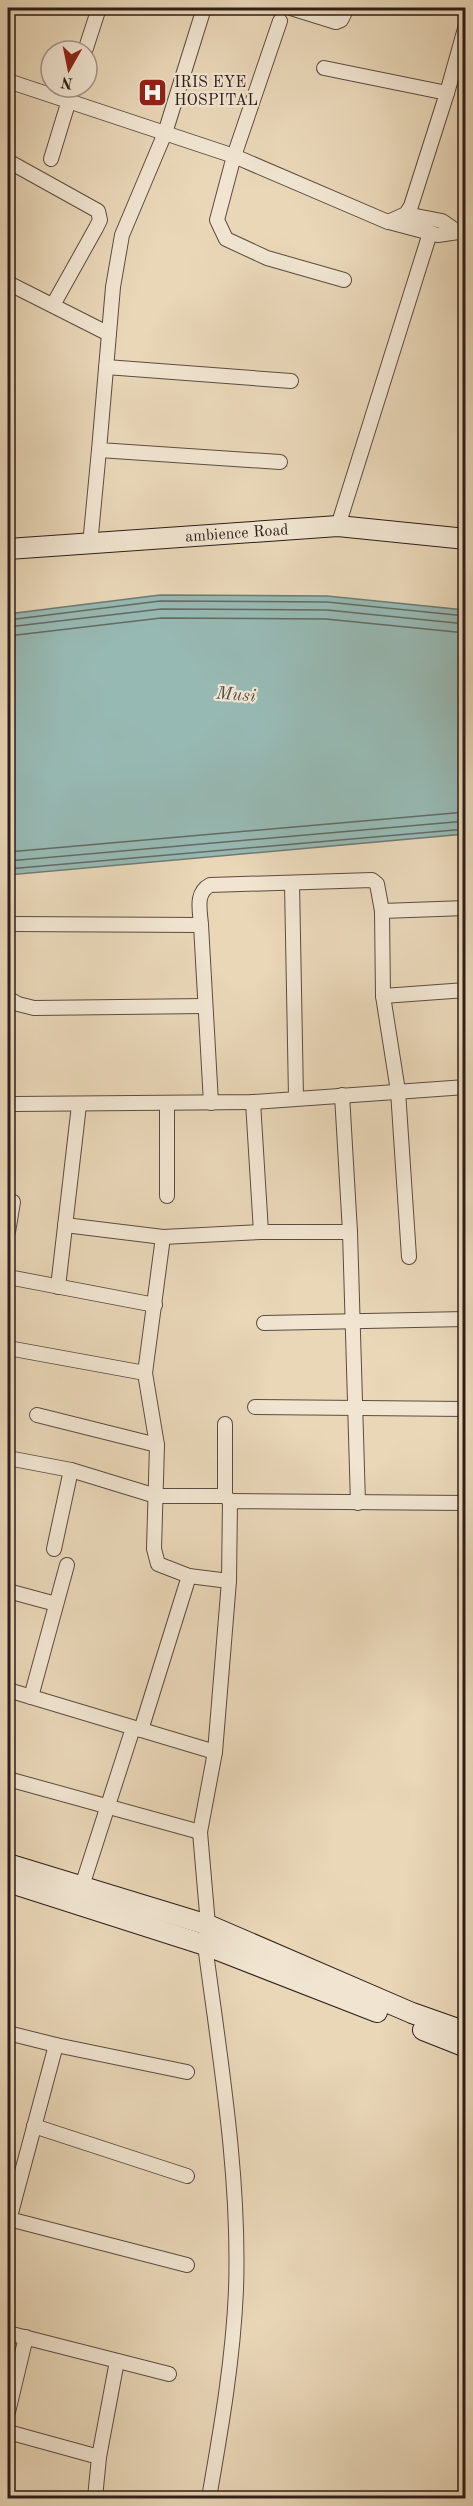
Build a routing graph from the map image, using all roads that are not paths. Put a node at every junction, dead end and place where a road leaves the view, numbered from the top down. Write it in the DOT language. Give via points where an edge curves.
graph roads {
  1 [pos="99,8"];
  2 [pos="204,8"];
  3 [pos="291,8"];
  4 [pos="347,8"];
  5 [pos="280,21"];
  6 [pos="465,25"];
  7 [pos="89,39"];
  8 [pos="324,68"];
  9 [pos="8,81"];
  10 [pos="447,93"];
  11 [pos="68,101"];
  12 [pos="165,133"];
  13 [pos="234,156"];
  14 [pos="51,159"];
  15 [pos="8,162"];
  16 [pos="406,214"];
  17 [pos="388,222"];
  18 [pos="430,233"];
  19 [pos="462,233"];
  20 [pos="344,280"];
  21 [pos="8,283"];
  22 [pos="53,305"];
  23 [pos="109,334"];
  24 [pos="106,367"];
  25 [pos="291,381"];
  26 [pos="99,450"];
  27 [pos="280,462"];
  28 [pos="338,526"];
  29 [pos="465,539"];
  30 [pos="90,545"];
  31 [pos="8,549"];
  32 [pos="292,883"];
  33 [pos="465,908"];
  34 [pos="382,911"];
  35 [pos="8,924"];
  36 [pos="201,925"];
  37 [pos="465,990"];
  38 [pos="383,996"];
  39 [pos="8,998"];
  40 [pos="205,1006"];
  41 [pos="465,1087"];
  42 [pos="398,1091"];
  43 [pos="342,1095"];
  44 [pos="296,1097"];
  45 [pos="253,1102"];
  46 [pos="168,1103"];
  47 [pos="211,1103"];
  48 [pos="14,1104"];
  49 [pos="79,1105"];
  50 [pos="167,1196"];
  51 [pos="13,1202"];
  52 [pos="65,1225"];
  53 [pos="8,1232"];
  54 [pos="261,1232"];
  55 [pos="350,1232"];
  56 [pos="163,1237"];
  57 [pos="409,1257"];
  58 [pos="8,1277"];
  59 [pos="58,1287"];
  60 [pos="155,1305"];
  61 [pos="465,1319"];
  62 [pos="352,1322"];
  63 [pos="264,1323"];
  64 [pos="8,1348"];
  65 [pos="145,1373"];
  66 [pos="255,1407"];
  67 [pos="356,1407"];
  68 [pos="465,1409"];
  69 [pos="37,1415"];
  70 [pos="225,1424"];
  71 [pos="157,1444"];
  72 [pos="8,1458"];
  73 [pos="71,1470"];
  74 [pos="156,1496"];
  75 [pos="227,1498"];
  76 [pos="358,1503"];
  77 [pos="465,1503"];
  78 [pos="54,1549"];
  79 [pos="67,1565"];
  80 [pos="189,1576"];
  81 [pos="229,1581"];
  82 [pos="8,1591"];
  83 [pos="56,1604"];
  84 [pos="8,1690"];
  85 [pos="31,1697"];
  86 [pos="137,1729"];
  87 [pos="215,1752"];
  88 [pos="8,1779"];
  89 [pos="107,1806"];
  90 [pos="200,1832"];
  91 [pos="8,1864"];
  92 [pos="8,1882"];
  93 [pos="82,1886"];
  94 [pos="208,1925"];
  95 [pos="205,1945"];
  96 [pos="8,2032"];
  97 [pos="465,2032"];
  98 [pos="56,2045"];
  99 [pos="465,2047"];
  100 [pos="187,2072"];
  101 [pos="34,2126"];
  102 [pos="187,2176"];
  103 [pos="8,2222"];
  104 [pos="187,2265"];
  105 [pos="8,2333"];
  106 [pos="26,2337"];
  107 [pos="117,2361"];
  108 [pos="169,2374"];
  109 [pos="8,2412"];
  110 [pos="8,2432"];
  111 [pos="99,2457"];
  112 [pos="95,2499"];
  113 [pos="209,2499"];
  1 -- 7 [label="street"];
  2 -- 12 [label="street"];
  3 -- 4 [label="street" via="336,22"];
  5 -- 13 [label="street"];
  6 -- 10 [label="street"];
  8 -- 10 [label="street"];
  9 -- 11 [label="street"];
  10 -- 16 [label="street"];
  11 -- 12 [label="street"];
  11 -- 14 [label="street"];
  12 -- 13 [label="street"];
  12 -- 23 [label="street" via="122,235"];
  13 -- 17 [label="street"];
  13 -- 20 [label="street" via="217,220 225,239 267,258"];
  15 -- 22 [label="street" via="98,211 100,220"];
  16 -- 17 [label="street"];
  16 -- 19 [label="street" via="442,221"];
  17 -- 18 [label="street"];
  18 -- 19 [label="street"];
  18 -- 28 [label="street"];
  21 -- 22 [label="street"];
  22 -- 23 [label="street"];
  23 -- 24 [label="street"];
  24 -- 25 [label="street"];
  24 -- 26 [label="street"];
  26 -- 27 [label="street"];
  26 -- 30 [label="street"];
  28 -- 29 [label="street, ambience Road"];
  28 -- 30 [label="street, ambience Road"];
  30 -- 31 [label="street, ambience Road"];
  32 -- 34 [label="street" via="372,880 377,884"];
  32 -- 36 [label="street" via="210,885 200,896"];
  32 -- 44 [label="street"];
  33 -- 34 [label="street"];
  34 -- 38 [label="street"];
  35 -- 36 [label="street"];
  36 -- 40 [label="street"];
  37 -- 38 [label="street"];
  38 -- 42 [label="street"];
  39 -- 40 [label="street" via="34,1008"];
  40 -- 47 [label="street"];
  41 -- 42 [label="street"];
  42 -- 43 [label="street"];
  42 -- 57 [label="street"];
  43 -- 44 [label="street"];
  43 -- 55 [label="street"];
  44 -- 45 [label="street"];
  45 -- 47 [label="street"];
  45 -- 54 [label="street"];
  46 -- 47 [label="street"];
  46 -- 49 [label="street"];
  46 -- 50 [label="street"];
  48 -- 49 [label="street"];
  49 -- 52 [label="street"];
  51 -- 53 [label="street"];
  52 -- 56 [label="street"];
  52 -- 59 [label="street"];
  54 -- 55 [label="street"];
  54 -- 56 [label="street"];
  55 -- 62 [label="street"];
  56 -- 60 [label="street"];
  58 -- 59 [label="street"];
  59 -- 60 [label="street"];
  60 -- 65 [label="street"];
  61 -- 62 [label="street"];
  62 -- 63 [label="street"];
  62 -- 67 [label="street"];
  64 -- 65 [label="street"];
  65 -- 71 [label="street"];
  66 -- 67 [label="street"];
  67 -- 68 [label="street"];
  67 -- 76 [label="street"];
  69 -- 71 [label="street"];
  70 -- 75 [label="street"];
  71 -- 74 [label="street"];
  72 -- 73 [label="street"];
  73 -- 74 [label="street"];
  73 -- 78 [label="street"];
  74 -- 75 [label="street"];
  74 -- 80 [label="street" via="154,1549 158,1564"];
  75 -- 76 [label="street"];
  75 -- 81 [label="street"];
  76 -- 77 [label="street"];
  79 -- 83 [label="street"];
  80 -- 81 [label="street"];
  80 -- 86 [label="street"];
  81 -- 87 [label="street"];
  82 -- 83 [label="street"];
  83 -- 85 [label="street"];
  84 -- 85 [label="street"];
  85 -- 86 [label="street"];
  86 -- 87 [label="street"];
  86 -- 89 [label="street"];
  87 -- 90 [label="street"];
  88 -- 89 [label="street"];
  89 -- 90 [label="street"];
  89 -- 93 [label="street"];
  90 -- 94 [label="street"];
  91 -- 93 [label="street"];
  92 -- 95 [label="street"];
  93 -- 94 [label="street"];
  94 -- 95 [label="street"];
  94 -- 97 [label="street"];
  95 -- 99 [label="street"];
  95 -- 113 [label="street" via="235,2191 236,2268 228,2389"];
  96 -- 98 [label="street"];
  98 -- 100 [label="street"];
  98 -- 101 [label="street"];
  101 -- 102 [label="street"];
  101 -- 103 [label="street"];
  103 -- 104 [label="street"];
  105 -- 106 [label="street"];
  106 -- 107 [label="street"];
  106 -- 109 [label="street"];
  107 -- 108 [label="street"];
  107 -- 111 [label="street"];
  110 -- 111 [label="street"];
  111 -- 112 [label="street"];
}
